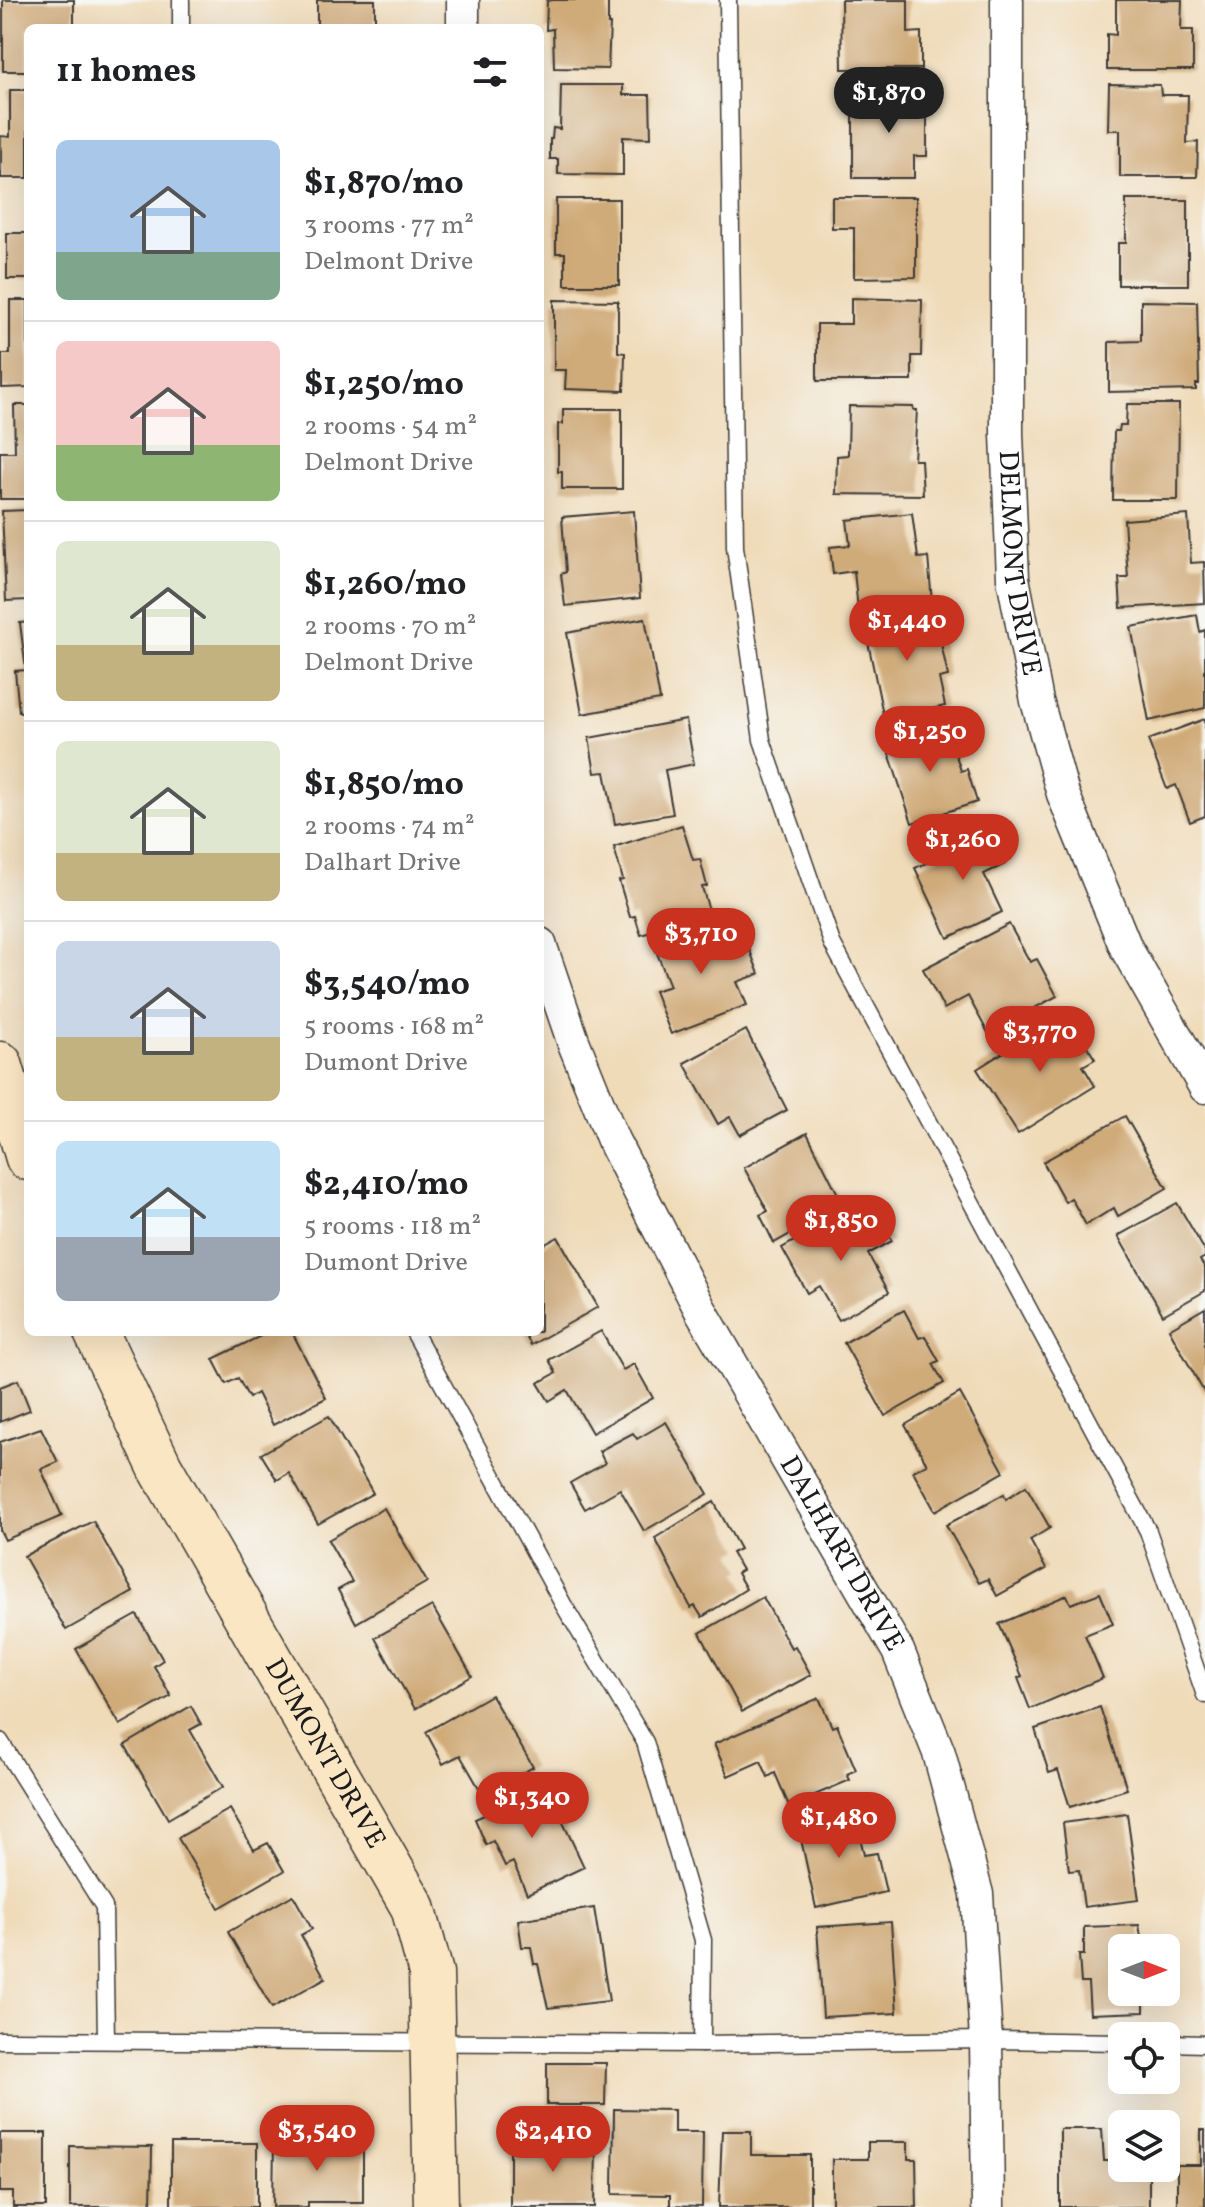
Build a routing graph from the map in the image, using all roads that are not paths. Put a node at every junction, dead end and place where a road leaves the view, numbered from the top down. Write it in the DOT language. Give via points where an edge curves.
graph roads {
  1 [pos="181,0"];
  2 [pos="463,0"];
  3 [pos="728,0"];
  4 [pos="1007,0"];
  5 [pos="181,24"];
  6 [pos="463,24"];
  7 [pos="544,956"];
  8 [pos="0,1064"];
  9 [pos="1205,1087"];
  10 [pos="24,1147"];
  11 [pos="98,1336"];
  12 [pos="416,1336"];
  13 [pos="1205,1695"];
  14 [pos="0,1741"];
  15 [pos="0,2040"];
  16 [pos="106,2040"];
  17 [pos="986,2040"];
  18 [pos="434,2041"];
  19 [pos="1108,2042"];
  20 [pos="1180,2043"];
  21 [pos="702,2044"];
  22 [pos="1205,2044"];
  23 [pos="436,2207"];
  24 [pos="988,2207"];
  1 -- 5 [label="lane"];
  2 -- 6 [label="street"];
  3 -- 13 [label="lane" via="735,547 762,740 832,943 1148,1531"];
  4 -- 9 [label="street, DELMONT DRIVE" via="1007,434 1013,578 1037,701 1063,794 1126,948"];
  7 -- 17 [label="street, DALHART DRIVE" via="613,1140 700,1309 898,1651 939,1753 977,1894"];
  8 -- 10 [label="street"];
  11 -- 18 [label="street, DUMONT DRIVE" via="160,1467 413,1907 431,1973"];
  12 -- 21 [label="lane" via="645,1742 703,1940"];
  14 -- 16 [label="lane" via="104,1907"];
  15 -- 16 [label="lane"];
  16 -- 18 [label="lane"];
  17 -- 19 [label="lane"];
  17 -- 21 [label="lane"];
  17 -- 24 [label="street, DALHART DRIVE"];
  18 -- 21 [label="lane"];
  18 -- 23 [label="street, DUMONT DRIVE"];
  20 -- 22 [label="lane"];
}
